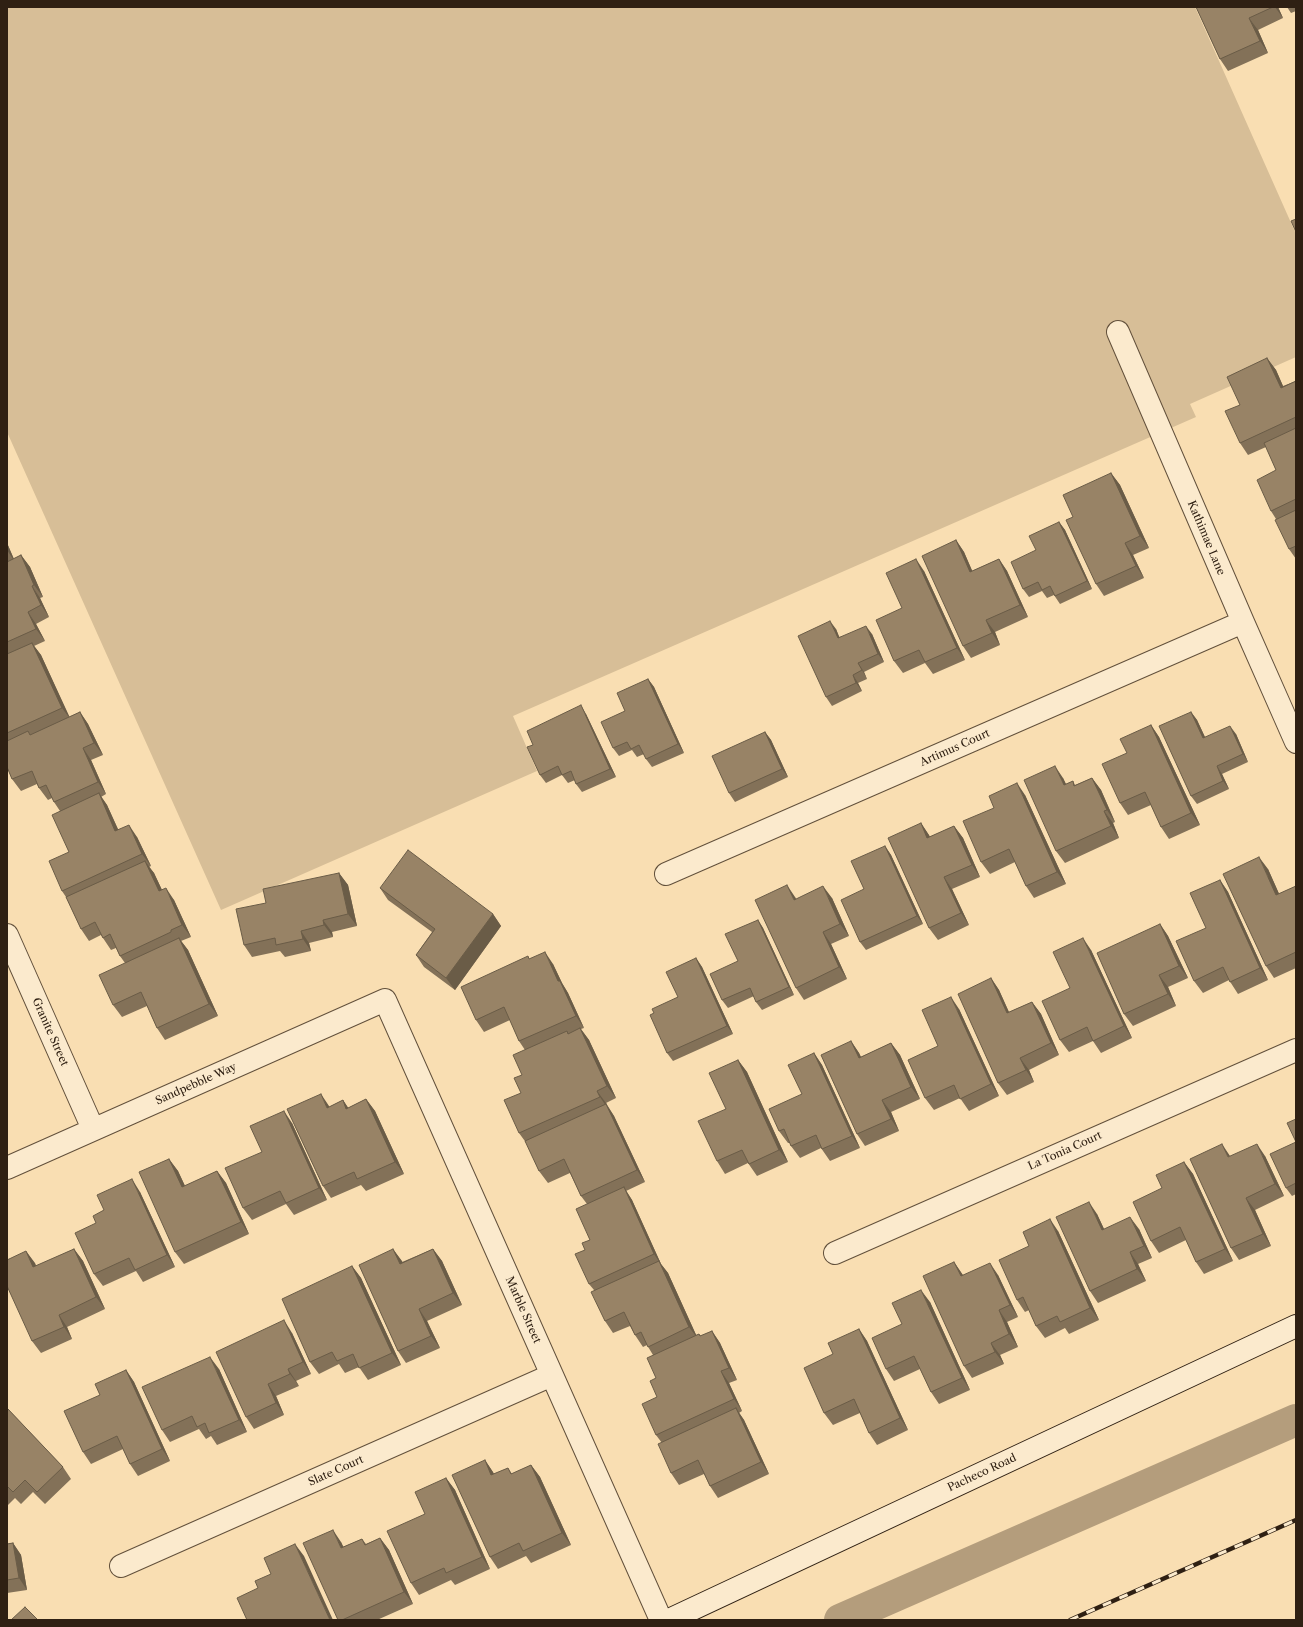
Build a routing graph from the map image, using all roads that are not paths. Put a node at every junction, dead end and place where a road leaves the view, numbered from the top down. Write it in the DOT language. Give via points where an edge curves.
graph roads {
  1 [pos="1118,332"];
  2 [pos="1243,622"];
  3 [pos="1296,742"];
  4 [pos="666,874"];
  5 [pos="7,935"];
  6 [pos="385,1000"];
  7 [pos="1296,1050"];
  8 [pos="93,1129"];
  9 [pos="7,1168"];
  10 [pos="835,1253"];
  11 [pos="1296,1326"];
  12 [pos="552,1375"];
  13 [pos="121,1566"];
  14 [pos="661,1620"];
  15 [pos="668,1620"];
  1 -- 2 [label="street, Kathimae Lane"];
  2 -- 3 [label="street, Kathimae Lane"];
  2 -- 4 [label="street, Artimus Court"];
  5 -- 8 [label="street, Granite Street"];
  6 -- 8 [label="street, Sandpebble Way"];
  6 -- 12 [label="street, Marble Street"];
  7 -- 10 [label="street, La Tonia Court"];
  8 -- 9 [label="street, Sandpebble Way"];
  11 -- 15 [label="street, Pacheco Road"];
  12 -- 13 [label="street, Slate Court"];
  12 -- 14 [label="street, Marble Street"];
}
